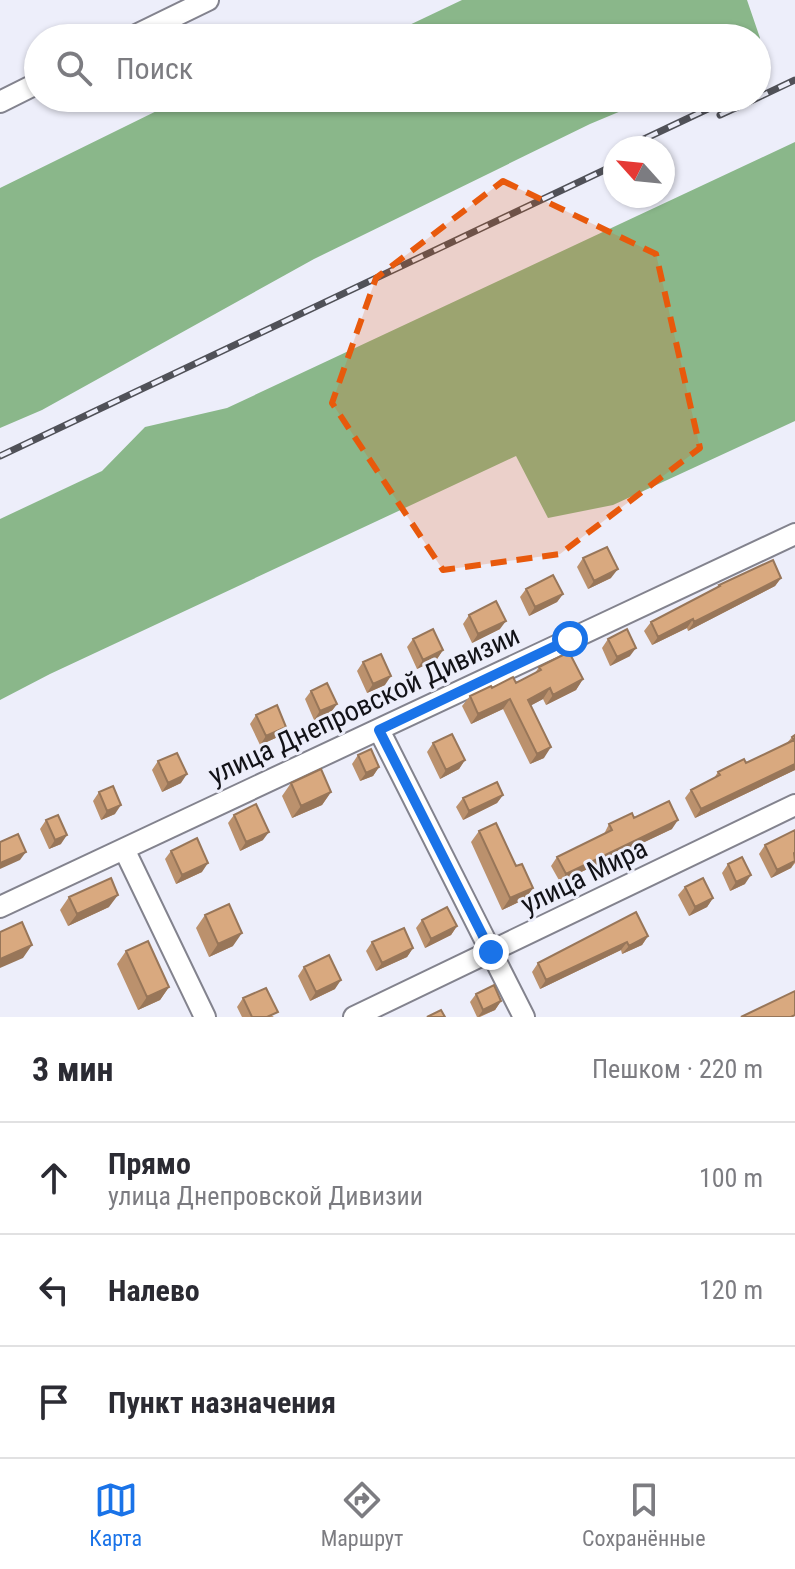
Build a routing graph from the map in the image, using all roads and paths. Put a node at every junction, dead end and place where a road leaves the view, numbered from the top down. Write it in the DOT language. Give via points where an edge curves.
graph roads {
  1 [pos="208,0"];
  2 [pos="159,24"];
  3 [pos="24,90"];
  4 [pos="0,102"];
  5 [pos="795,534"];
  6 [pos="379,730"];
  7 [pos="795,805"];
  8 [pos="124,849"];
  9 [pos="0,907"];
  10 [pos="491,952"];
  11 [pos="205,1017"];
  12 [pos="354,1017"];
  13 [pos="524,1017"];
  1 -- 2 [label="street"];
  3 -- 4 [label="street"];
  5 -- 6 [label="street, улица Днепровской Дивизии"];
  6 -- 8 [label="street, улица Днепровской Дивизии"];
  6 -- 10 [label="street"];
  7 -- 10 [label="street, улица Мира"];
  8 -- 9 [label="street, улица Днепровской Дивизии"];
  8 -- 11 [label="street"];
  10 -- 12 [label="street, улица Мира"];
  10 -- 13 [label="street"];
}
